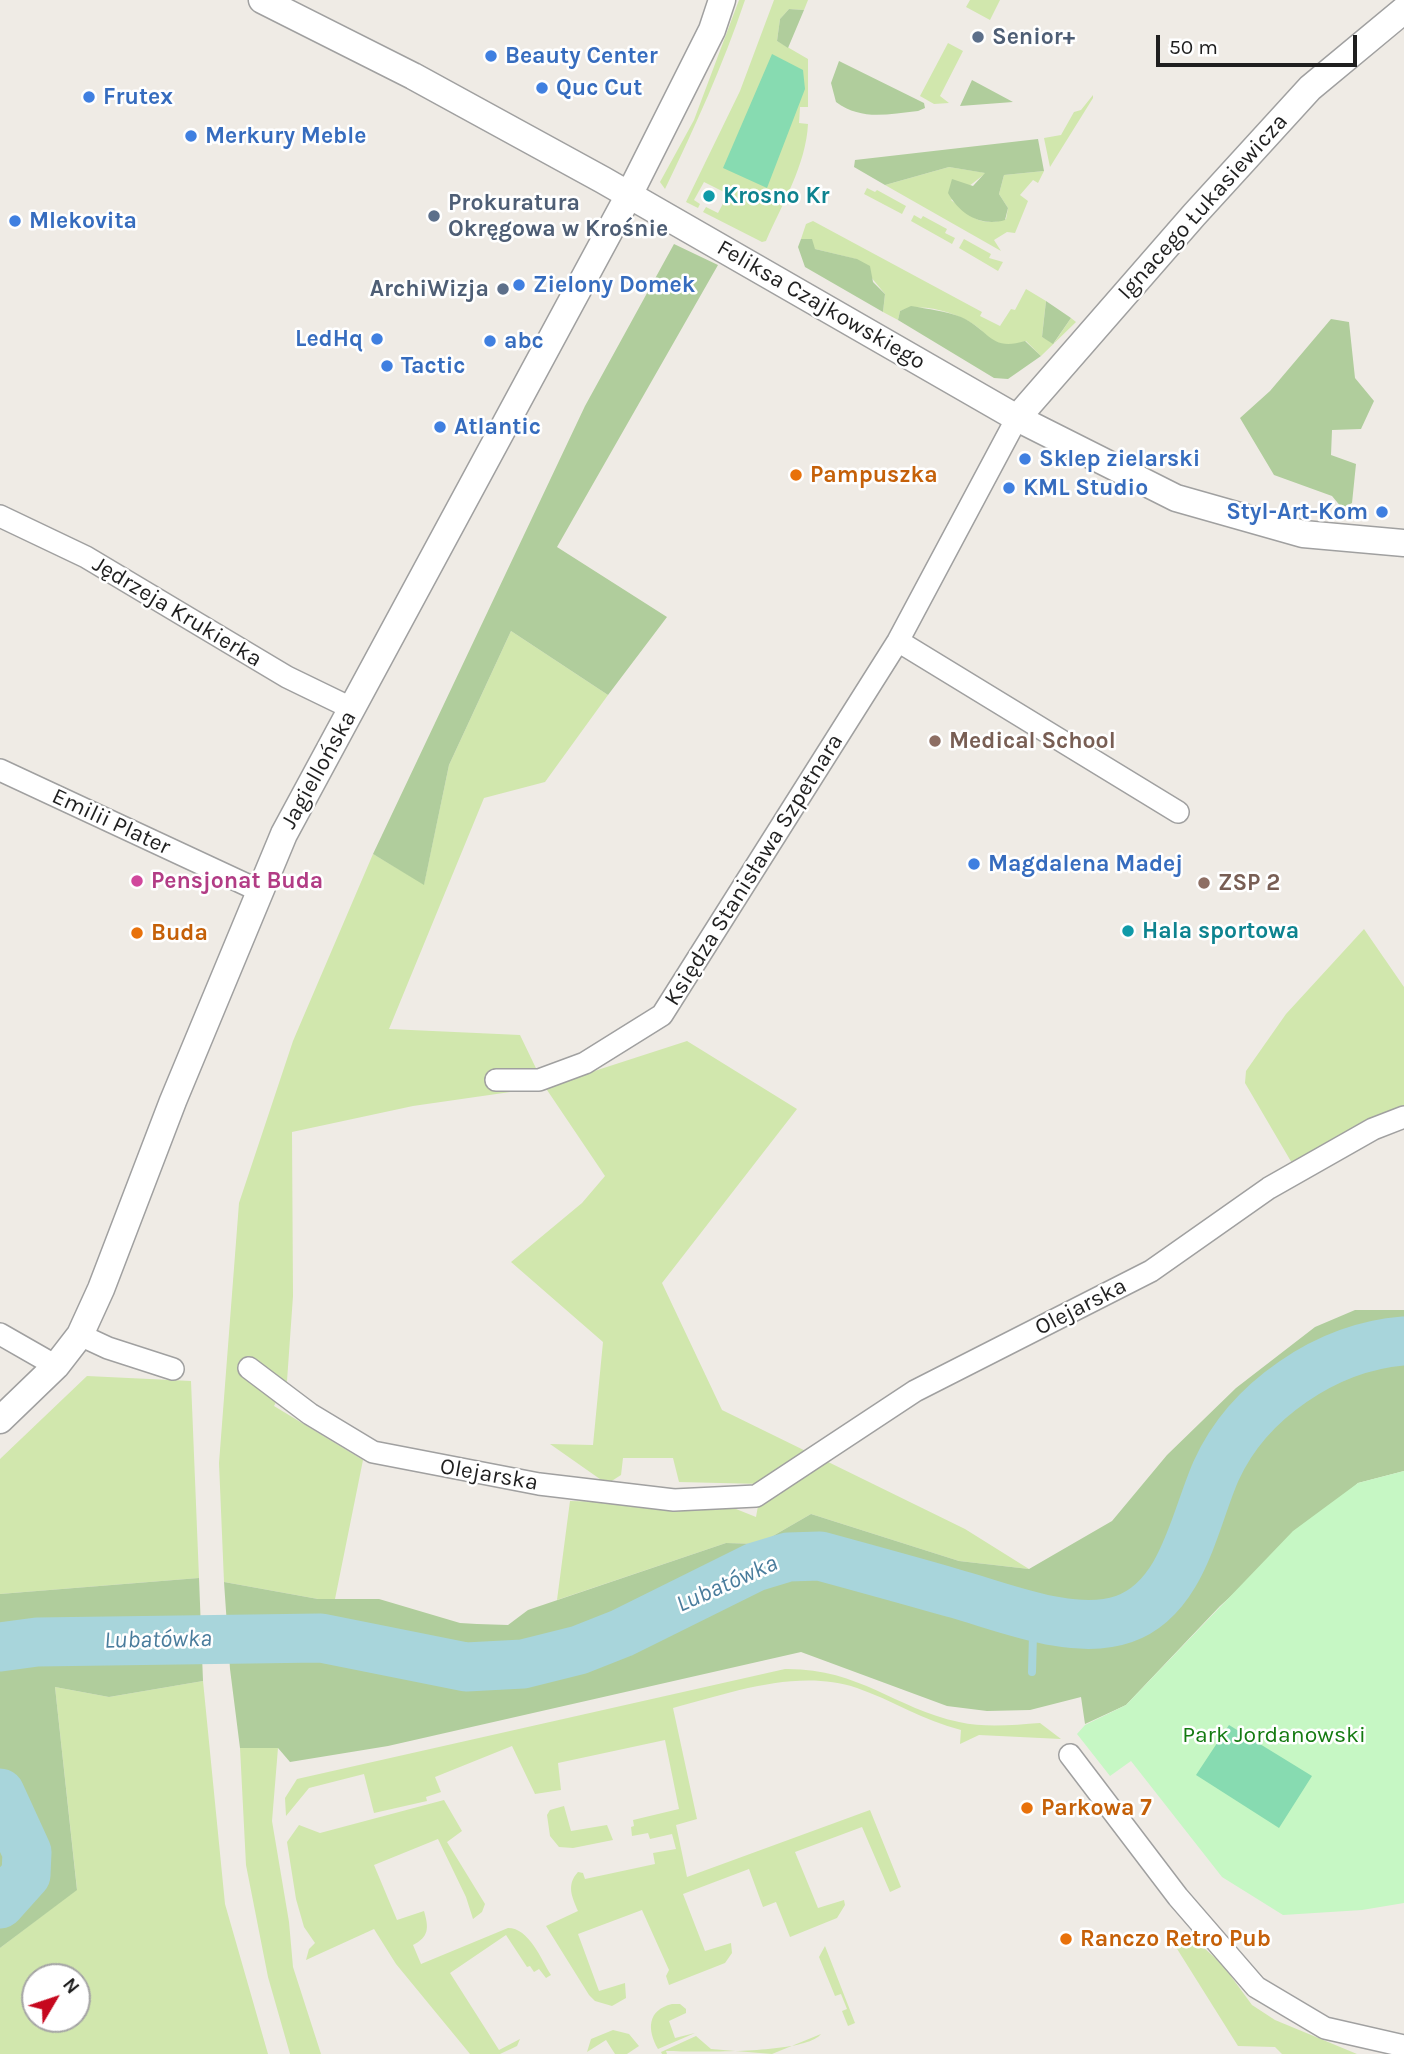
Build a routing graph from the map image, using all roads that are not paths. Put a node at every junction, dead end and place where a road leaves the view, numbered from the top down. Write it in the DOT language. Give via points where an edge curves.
graph roads {
  1 [pos="262,0"];
  2 [pos="722,0"];
  3 [pos="1404,10"];
  4 [pos="629,195"];
  5 [pos="1017,418"];
  6 [pos="0,516"];
  7 [pos="1404,543"];
  8 [pos="898,641"];
  9 [pos="353,709"];
  10 [pos="0,770"];
  11 [pos="1178,812"];
  12 [pos="260,891"];
  13 [pos="496,1080"];
  14 [pos="1404,1117"];
  15 [pos="0,1334"];
  16 [pos="80,1335"];
  17 [pos="56,1366"];
  18 [pos="249,1368"];
  19 [pos="173,1369"];
  20 [pos="0,1419"];
  21 [pos="1070,1755"];
  22 [pos="1404,2046"];
  1 -- 4 [label="street, Feliksa Czajkowskiego" via="413,76"];
  2 -- 4 [label="street, Jagiellońska" via="712,30"];
  3 -- 5 [label="street, Ignacego Łukasiewicza" via="1310,88"];
  4 -- 5 [label="street, Feliksa Czajkowskiego"];
  4 -- 9 [label="street, Jagiellońska"];
  5 -- 7 [label="street, Feliksa Czajkowskiego" via="1176,498 1303,534"];
  5 -- 8 [label="street, Księdza Stanisława Szpetnara"];
  6 -- 9 [label="street, Jędrzeja Krukierka" via="86,557 287,677"];
  8 -- 11 [label="street"];
  8 -- 13 [label="street, Księdza Stanisława Szpetnara" via="662,1015 585,1063 539,1080"];
  9 -- 12 [label="street, Jagiellońska" via="284,834"];
  10 -- 12 [label="street, Emilii Plater"];
  12 -- 16 [label="street, Jagiellońska"];
  14 -- 18 [label="street, Olejarska" via="1373,1129 1269,1188 1151,1271 915,1391 760,1506 540,1484 373,1452 310,1414"];
  15 -- 17 [label="street"];
  16 -- 17 [label="street, Jagiellońska"];
  16 -- 19 [label="street"];
  17 -- 20 [label="street, Jagiellońska"];
  21 -- 22 [label="street" via="1178,1897 1256,1987 1325,2028"];
}
